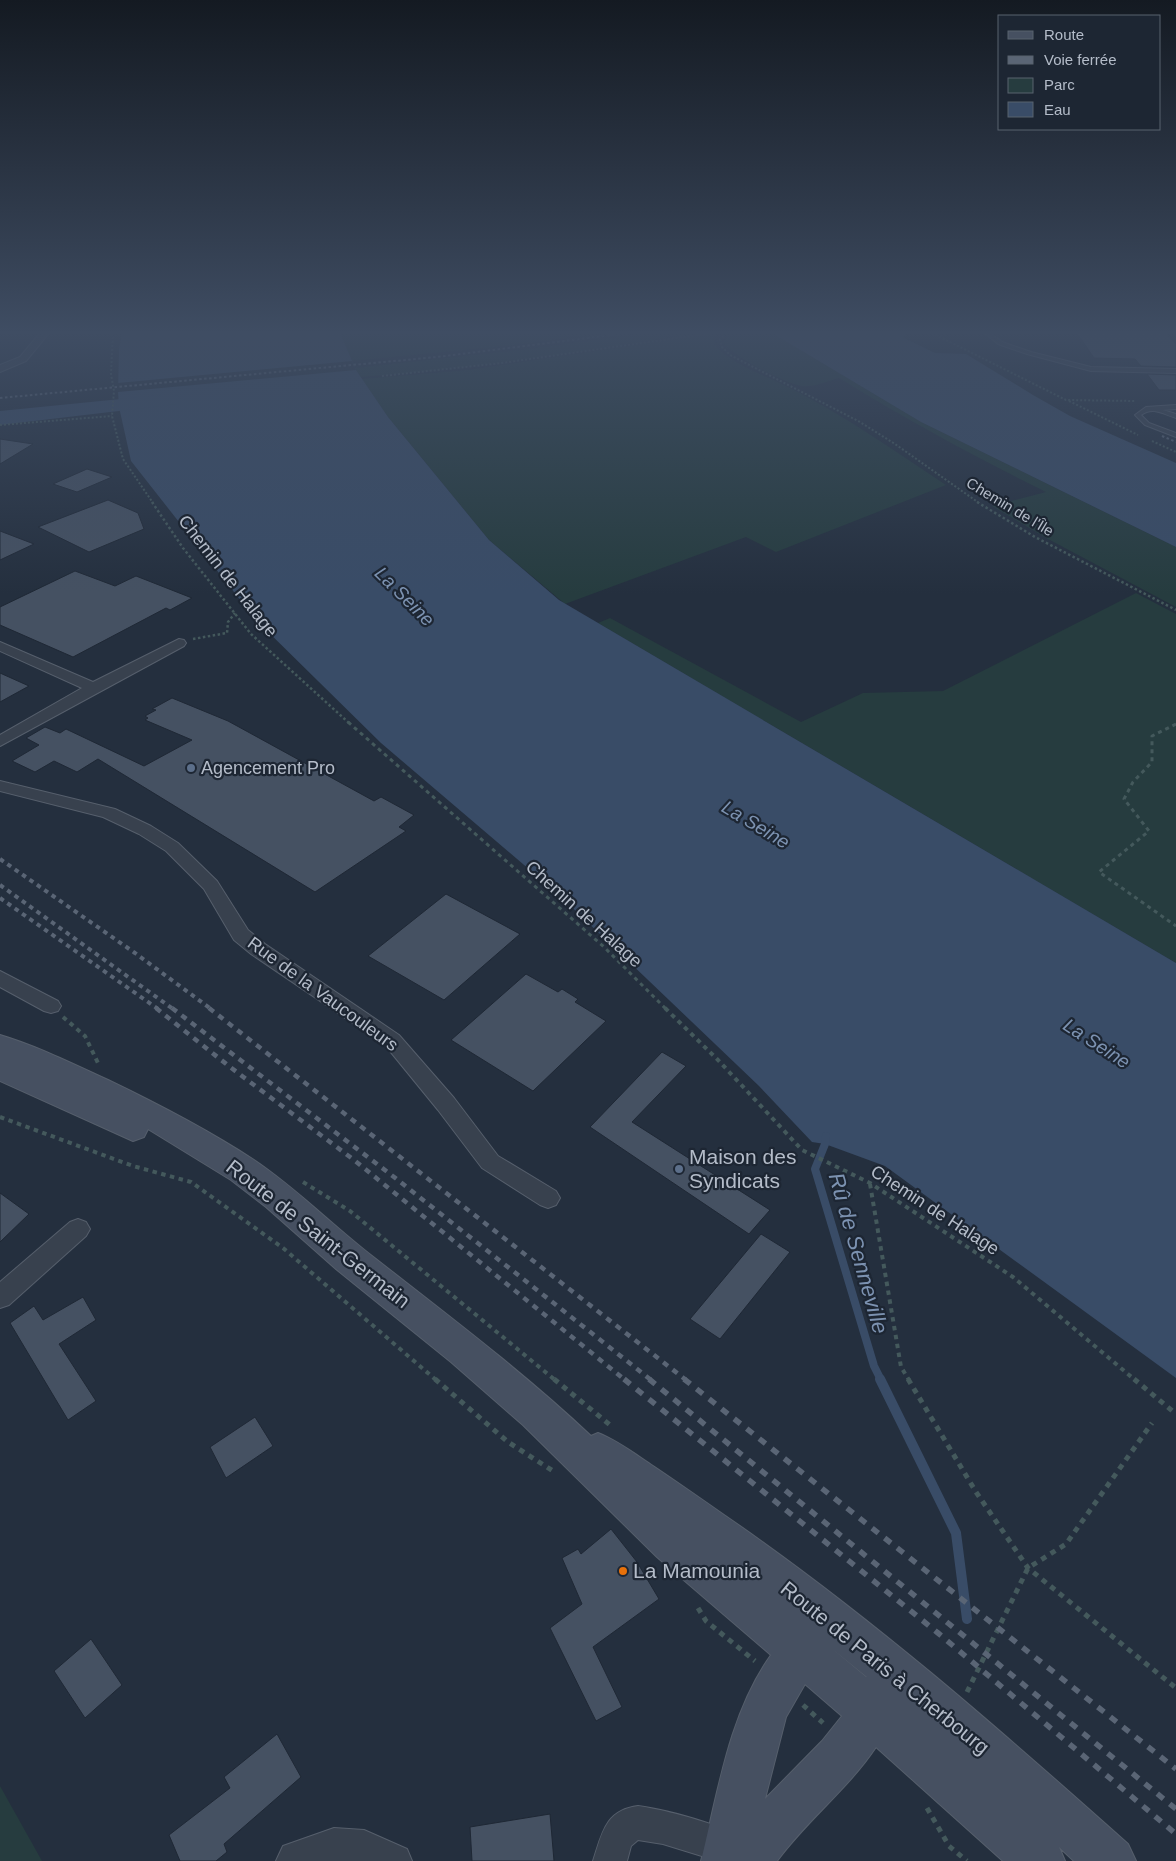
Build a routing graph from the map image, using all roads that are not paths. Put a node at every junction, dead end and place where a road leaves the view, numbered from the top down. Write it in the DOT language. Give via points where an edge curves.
graph roads {
  1 [pos="1143,420"];
  2 [pos="1176,435"];
  3 [pos="180,643"];
  4 [pos="0,646"];
  5 [pos="93,688"];
  6 [pos="0,741"];
  7 [pos="0,786"];
  8 [pos="0,978"];
  9 [pos="51,1006"];
  10 [pos="0,1046"];
  11 [pos="0,1068"];
  12 [pos="548,1198"];
  13 [pos="78,1228"];
  14 [pos="348,1258"];
  15 [pos="0,1297"];
  16 [pos="537,1412"];
  17 [pos="826,1616"];
  18 [pos="790,1666"];
  19 [pos="895,1672"];
  20 [pos="861,1728"];
  21 [pos="744,1854"];
  22 [pos="293,1861"];
  23 [pos="395,1861"];
  24 [pos="610,1861"];
  25 [pos="1040,1861"];
  26 [pos="1111,1861"];
  1 -- 2 [label="lane"];
  3 -- 5 [label="street"];
  4 -- 5 [label="street"];
  5 -- 6 [label="street"];
  7 -- 12 [label="street, Rue de la Vaucouleurs" via="109,813 145,830 172,848 211,885 241,934 258,949 392,1040 490,1162"];
  8 -- 9 [label="street"];
  10 -- 14 [label="main road, Route de Saint-Germain" via="152,1116 243,1170"];
  11 -- 14 [label="main road" via="94,1108 169,1146"];
  13 -- 15 [label="street"];
  14 -- 16 [label="main road, Route de Saint-Germain"];
  16 -- 17 [label="main road, Route de Paris à Cherbourg" via="696,1519"];
  16 -- 18 [label="main road" via="672,1542"];
  17 -- 18 [label="main road"];
  17 -- 19 [label="main road, Route de Paris à Cherbourg"];
  18 -- 20 [label="main road"];
  18 -- 21 [label="main road" via="761,1722"];
  19 -- 20 [label="main road"];
  19 -- 26 [label="main road, Route de Paris à Cherbourg"];
  20 -- 21 [label="main road" via="830,1768"];
  20 -- 25 [label="main road"];
  21 -- 24 [label="street" via="641,1823 624,1828"];
  22 -- 23 [label="street" via="334,1845 364,1847"];
}
